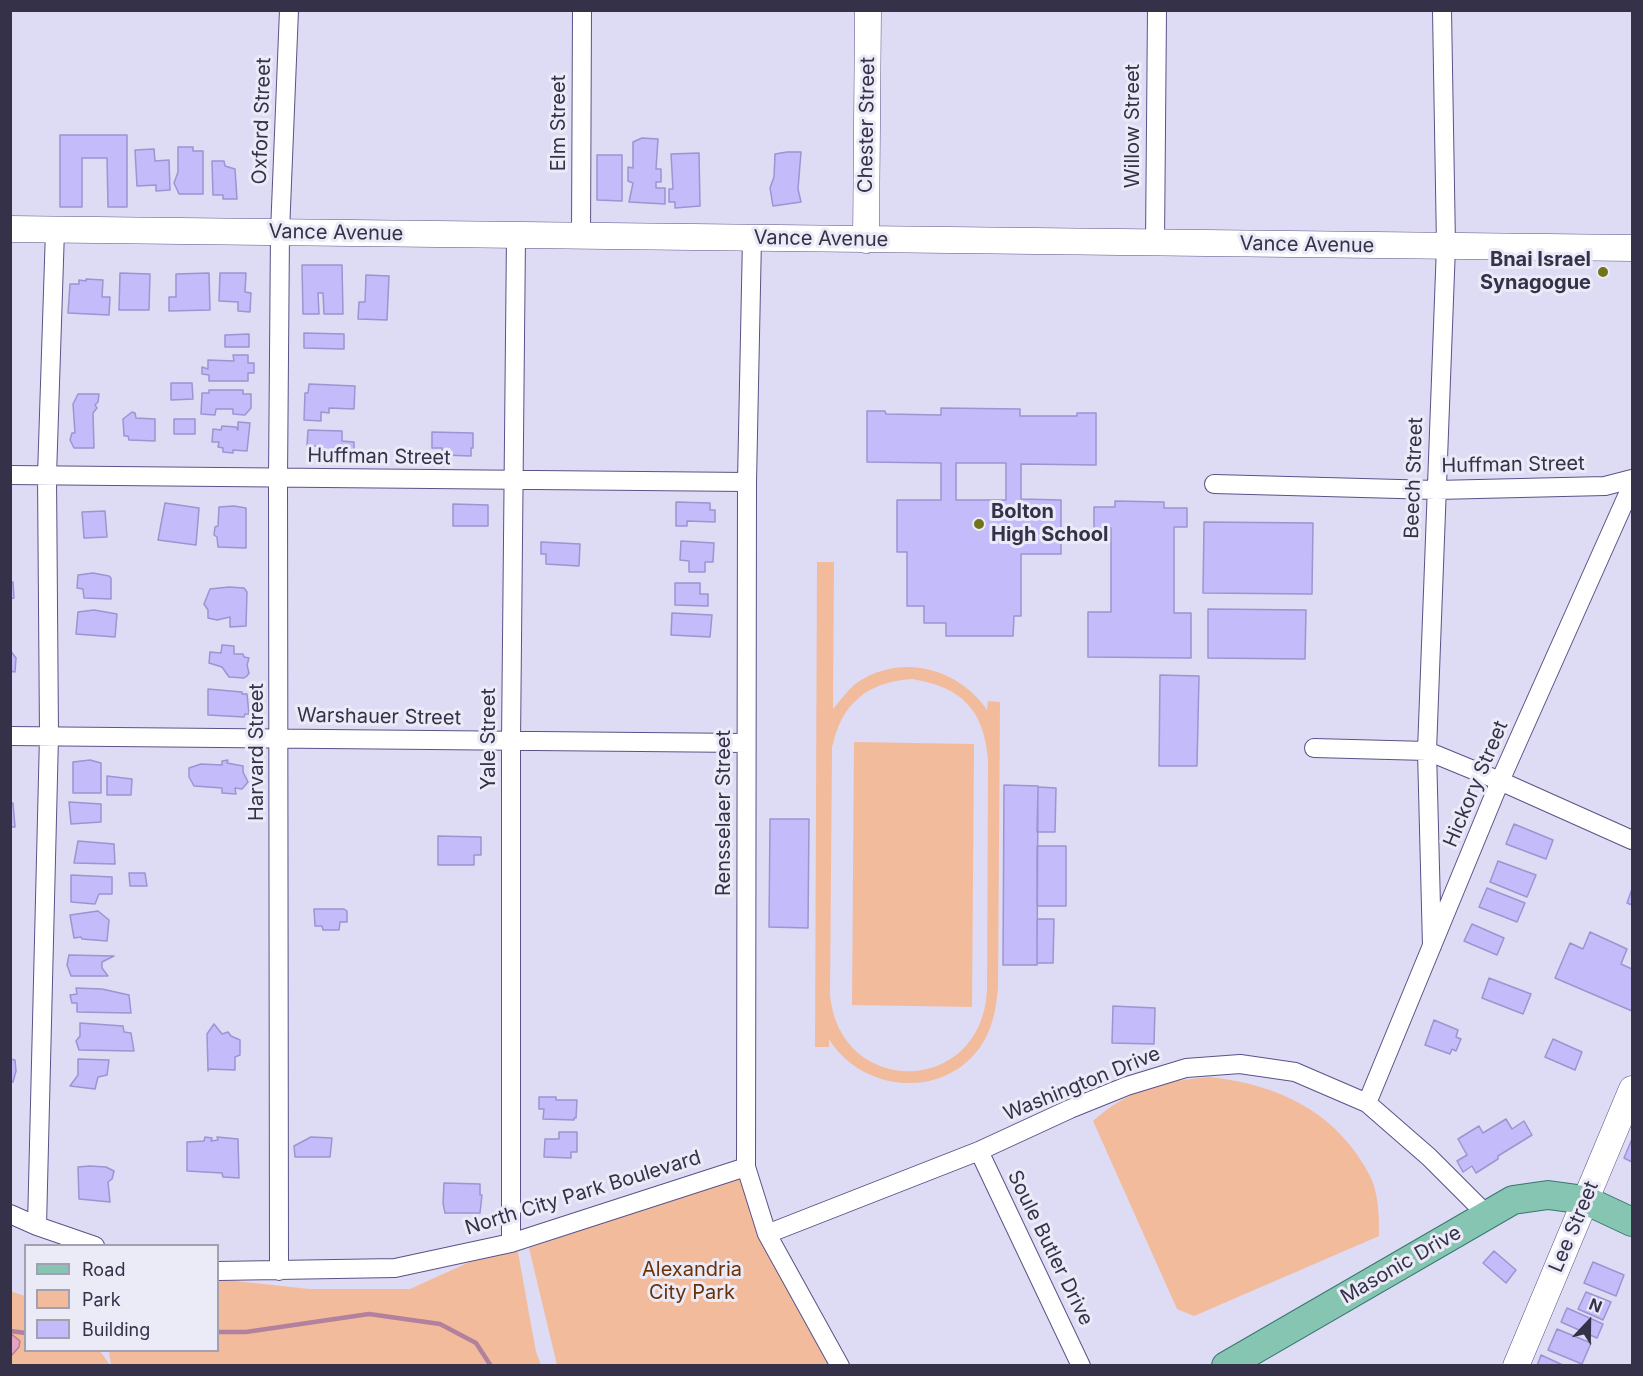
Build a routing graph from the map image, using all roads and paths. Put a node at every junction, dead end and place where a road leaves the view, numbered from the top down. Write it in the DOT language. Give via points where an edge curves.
graph roads {
  1 [pos="289,10"];
  2 [pos="582,10"];
  3 [pos="868,10"];
  4 [pos="1156,10"];
  5 [pos="1442,10"];
  6 [pos="10,229"];
  7 [pos="55,230"];
  8 [pos="280,232"];
  9 [pos="516,236"];
  10 [pos="581,236"];
  11 [pos="752,238"];
  12 [pos="866,240"];
  13 [pos="1155,243"];
  14 [pos="1446,246"];
  15 [pos="1632,248"];
  16 [pos="10,475"];
  17 [pos="47,476"];
  18 [pos="278,478"];
  19 [pos="1632,479"];
  20 [pos="514,480"];
  21 [pos="747,482"];
  22 [pos="1214,484"];
  23 [pos="1632,485"];
  24 [pos="1436,490"];
  25 [pos="10,736"];
  26 [pos="49,736"];
  27 [pos="279,738"];
  28 [pos="511,741"];
  29 [pos="746,743"];
  30 [pos="1314,748"];
  31 [pos="1427,751"];
  32 [pos="1500,781"];
  33 [pos="1632,840"];
  34 [pos="1432,946"];
  35 [pos="1632,1089"];
  36 [pos="1367,1103"];
  37 [pos="979,1150"];
  38 [pos="746,1167"];
  39 [pos="1585,1200"];
  40 [pos="10,1214"];
  41 [pos="1487,1215"];
  42 [pos="1632,1222"];
  43 [pos="37,1226"];
  44 [pos="767,1234"];
  45 [pos="511,1243"];
  46 [pos="92,1244"];
  47 [pos="219,1271"];
  48 [pos="279,1272"];
  49 [pos="840,1365"];
  50 [pos="1081,1365"];
  51 [pos="1226,1365"];
  52 [pos="1516,1365"];
  1 -- 8 [label="street, Oxford Street"];
  2 -- 10 [label="street, Elm Street"];
  3 -- 12 [label="street, Chester Street"];
  4 -- 13 [label="street, Willow Street"];
  5 -- 14 [label="street, Beech Street"];
  6 -- 7 [label="street, Vance Avenue"];
  7 -- 8 [label="street, Vance Avenue"];
  7 -- 17 [label="street"];
  8 -- 9 [label="street, Vance Avenue"];
  8 -- 18 [label="street, Harvard Street"];
  9 -- 10 [label="street, Vance Avenue"];
  9 -- 20 [label="street, Yale Street"];
  10 -- 11 [label="street, Vance Avenue"];
  11 -- 12 [label="street, Vance Avenue"];
  11 -- 21 [label="street, Rensselaer Street"];
  12 -- 13 [label="street, Vance Avenue"];
  13 -- 14 [label="street, Vance Avenue"];
  14 -- 15 [label="street, Vance Avenue"];
  14 -- 24 [label="street, Beech Street"];
  16 -- 17 [label="street, Huffman Street"];
  17 -- 18 [label="street, Huffman Street"];
  17 -- 26 [label="street"];
  18 -- 20 [label="street, Huffman Street"];
  18 -- 27 [label="street, Harvard Street"];
  19 -- 24 [label="street, Huffman Street" via="1605,486"];
  20 -- 21 [label="street, Huffman Street"];
  20 -- 28 [label="street, Yale Street"];
  21 -- 29 [label="street, Rensselaer Street"];
  22 -- 24 [label="street, Huffman Street"];
  23 -- 32 [label="street, Hickory Street"];
  24 -- 31 [label="street, Beech Street"];
  25 -- 26 [label="street, Warshauer Street"];
  26 -- 27 [label="street, Warshauer Street"];
  26 -- 43 [label="street"];
  27 -- 28 [label="street, Warshauer Street"];
  27 -- 48 [label="street, Harvard Street"];
  28 -- 29 [label="street, Warshauer Street"];
  28 -- 45 [label="street, Yale Street"];
  29 -- 38 [label="street, Rensselaer Street"];
  30 -- 31 [label="street"];
  31 -- 32 [label="street"];
  31 -- 34 [label="street, Beech Street"];
  32 -- 33 [label="street"];
  32 -- 34 [label="street, Hickory Street"];
  34 -- 36 [label="street, Hickory Street"];
  35 -- 39 [label="street, Lee Street"];
  36 -- 37 [label="street, Washington Drive" via="1295,1072 1240,1064 1186,1068 1127,1086"];
  36 -- 41 [label="street, Washington Drive"];
  37 -- 44 [label="street, Washington Drive"];
  37 -- 50 [label="street, Soule Butler Drive"];
  38 -- 44 [label="street, Rensselaer Street"];
  38 -- 45 [label="street, North City Park Boulevard"];
  39 -- 41 [label="main road, Masonic Drive" via="1548,1195 1513,1200"];
  39 -- 42 [label="main road, Masonic Drive"];
  39 -- 52 [label="street, Lee Street"];
  40 -- 43 [label="street"];
  41 -- 51 [label="main road, Masonic Drive"];
  43 -- 46 [label="street"];
  44 -- 49 [label="street, Rensselaer Street"];
  45 -- 48 [label="street, North City Park Boulevard" via="395,1268"];
  47 -- 48 [label="street, North City Park Boulevard"];
}
